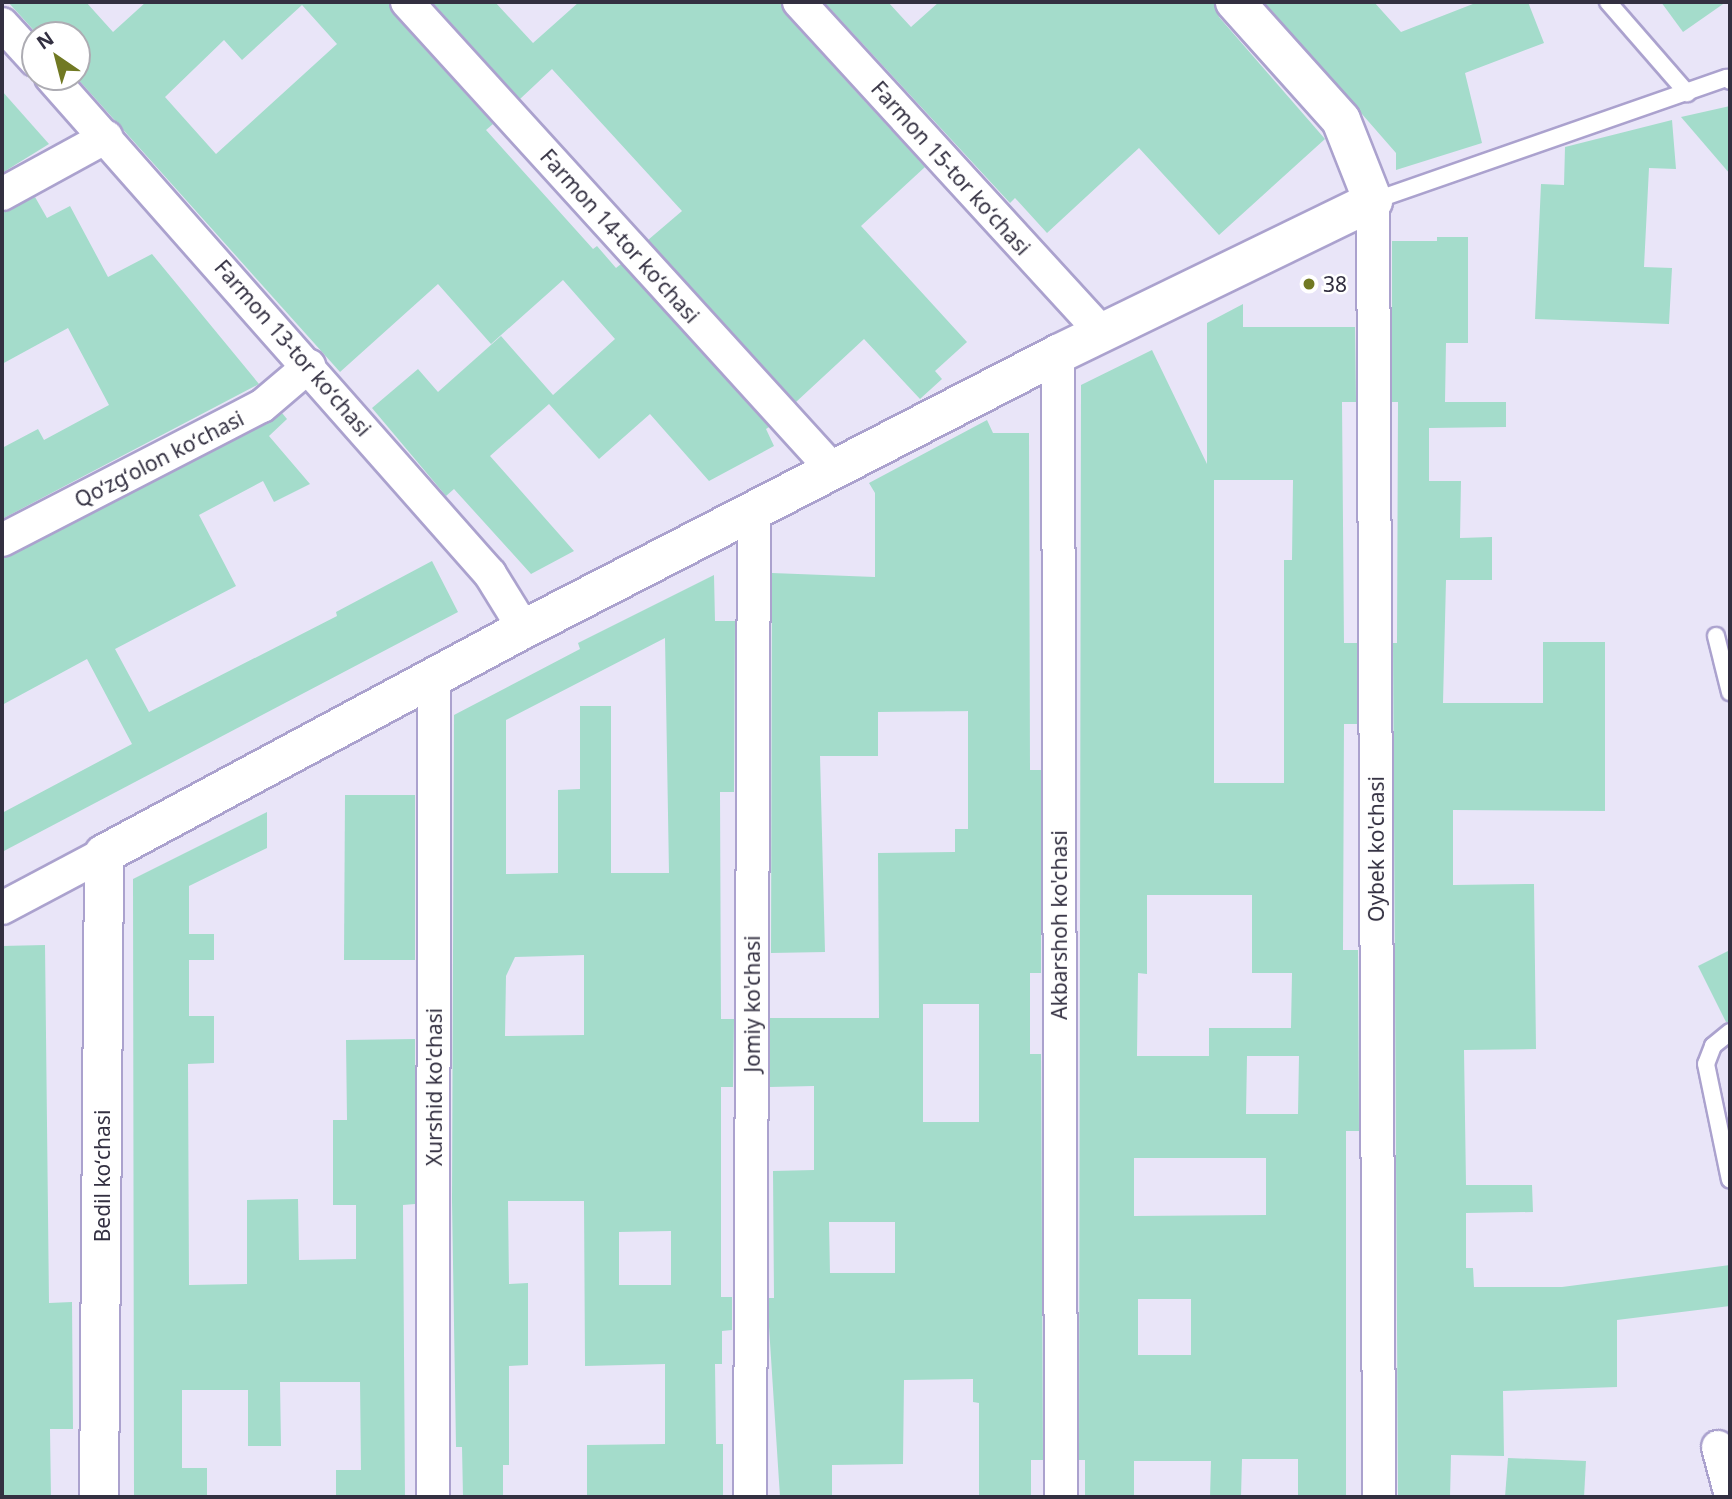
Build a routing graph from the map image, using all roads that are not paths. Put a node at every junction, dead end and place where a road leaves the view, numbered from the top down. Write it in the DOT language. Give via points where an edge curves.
graph roads {
  1 [pos="407,2"];
  2 [pos="799,2"];
  3 [pos="1235,2"];
  4 [pos="1608,2"];
  5 [pos="2,24"];
  6 [pos="21,45"];
  7 [pos="1729,79"];
  8 [pos="64,91"];
  9 [pos="1687,93"];
  10 [pos="106,136"];
  11 [pos="2,194"];
  12 [pos="1373,201"];
  13 [pos="1102,333"];
  14 [pos="1058,354"];
  15 [pos="309,366"];
  16 [pos="833,470"];
  17 [pos="754,511"];
  18 [pos="2,540"];
  19 [pos="524,629"];
  20 [pos="1716,636"];
  21 [pos="434,678"];
  22 [pos="1730,692"];
  23 [pos="104,854"];
  24 [pos="2,908"];
  25 [pos="1730,1032"];
  26 [pos="1730,1180"];
  27 [pos="1718,1447"];
  28 [pos="1730,1492"];
  29 [pos="99,1497"];
  30 [pos="433,1497"];
  31 [pos="750,1497"];
  32 [pos="1061,1497"];
  33 [pos="1379,1497"];
  1 -- 16 [label="street, Farmon 14-tor koʻchasi"];
  2 -- 13 [label="street, Farmon 15-tor koʻchasi"];
  3 -- 12 [label="street" via="1341,120"];
  4 -- 9 [label="lane"];
  5 -- 6 [label="street"];
  7 -- 9 [label="lane"];
  8 -- 10 [label="street, Farmon 13-tor koʻchasi"];
  9 -- 12 [label="lane"];
  10 -- 11 [label="street"];
  10 -- 15 [label="street, Farmon 13-tor koʻchasi"];
  12 -- 13 [label="street"];
  12 -- 33 [label="street, Oybek ko'chasi"];
  13 -- 14 [label="street"];
  14 -- 16 [label="street"];
  14 -- 32 [label="street, Akbarshoh ko'chasi"];
  15 -- 18 [label="street, Qoʻzgʻolon koʻchasi" via="262,407"];
  15 -- 19 [label="street, Farmon 13-tor koʻchasi" via="490,574"];
  16 -- 17 [label="street"];
  17 -- 19 [label="street"];
  17 -- 31 [label="street, Jomiy ko'chasi"];
  19 -- 21 [label="street"];
  20 -- 22 [label="lane"];
  21 -- 23 [label="street"];
  21 -- 30 [label="street, Xurshid ko'chasi"];
  23 -- 24 [label="street"];
  23 -- 29 [label="street, Bedil koʻchasi"];
  25 -- 26 [label="lane" via="1713,1046 1706,1064"];
  27 -- 28 [label="street"];
}
